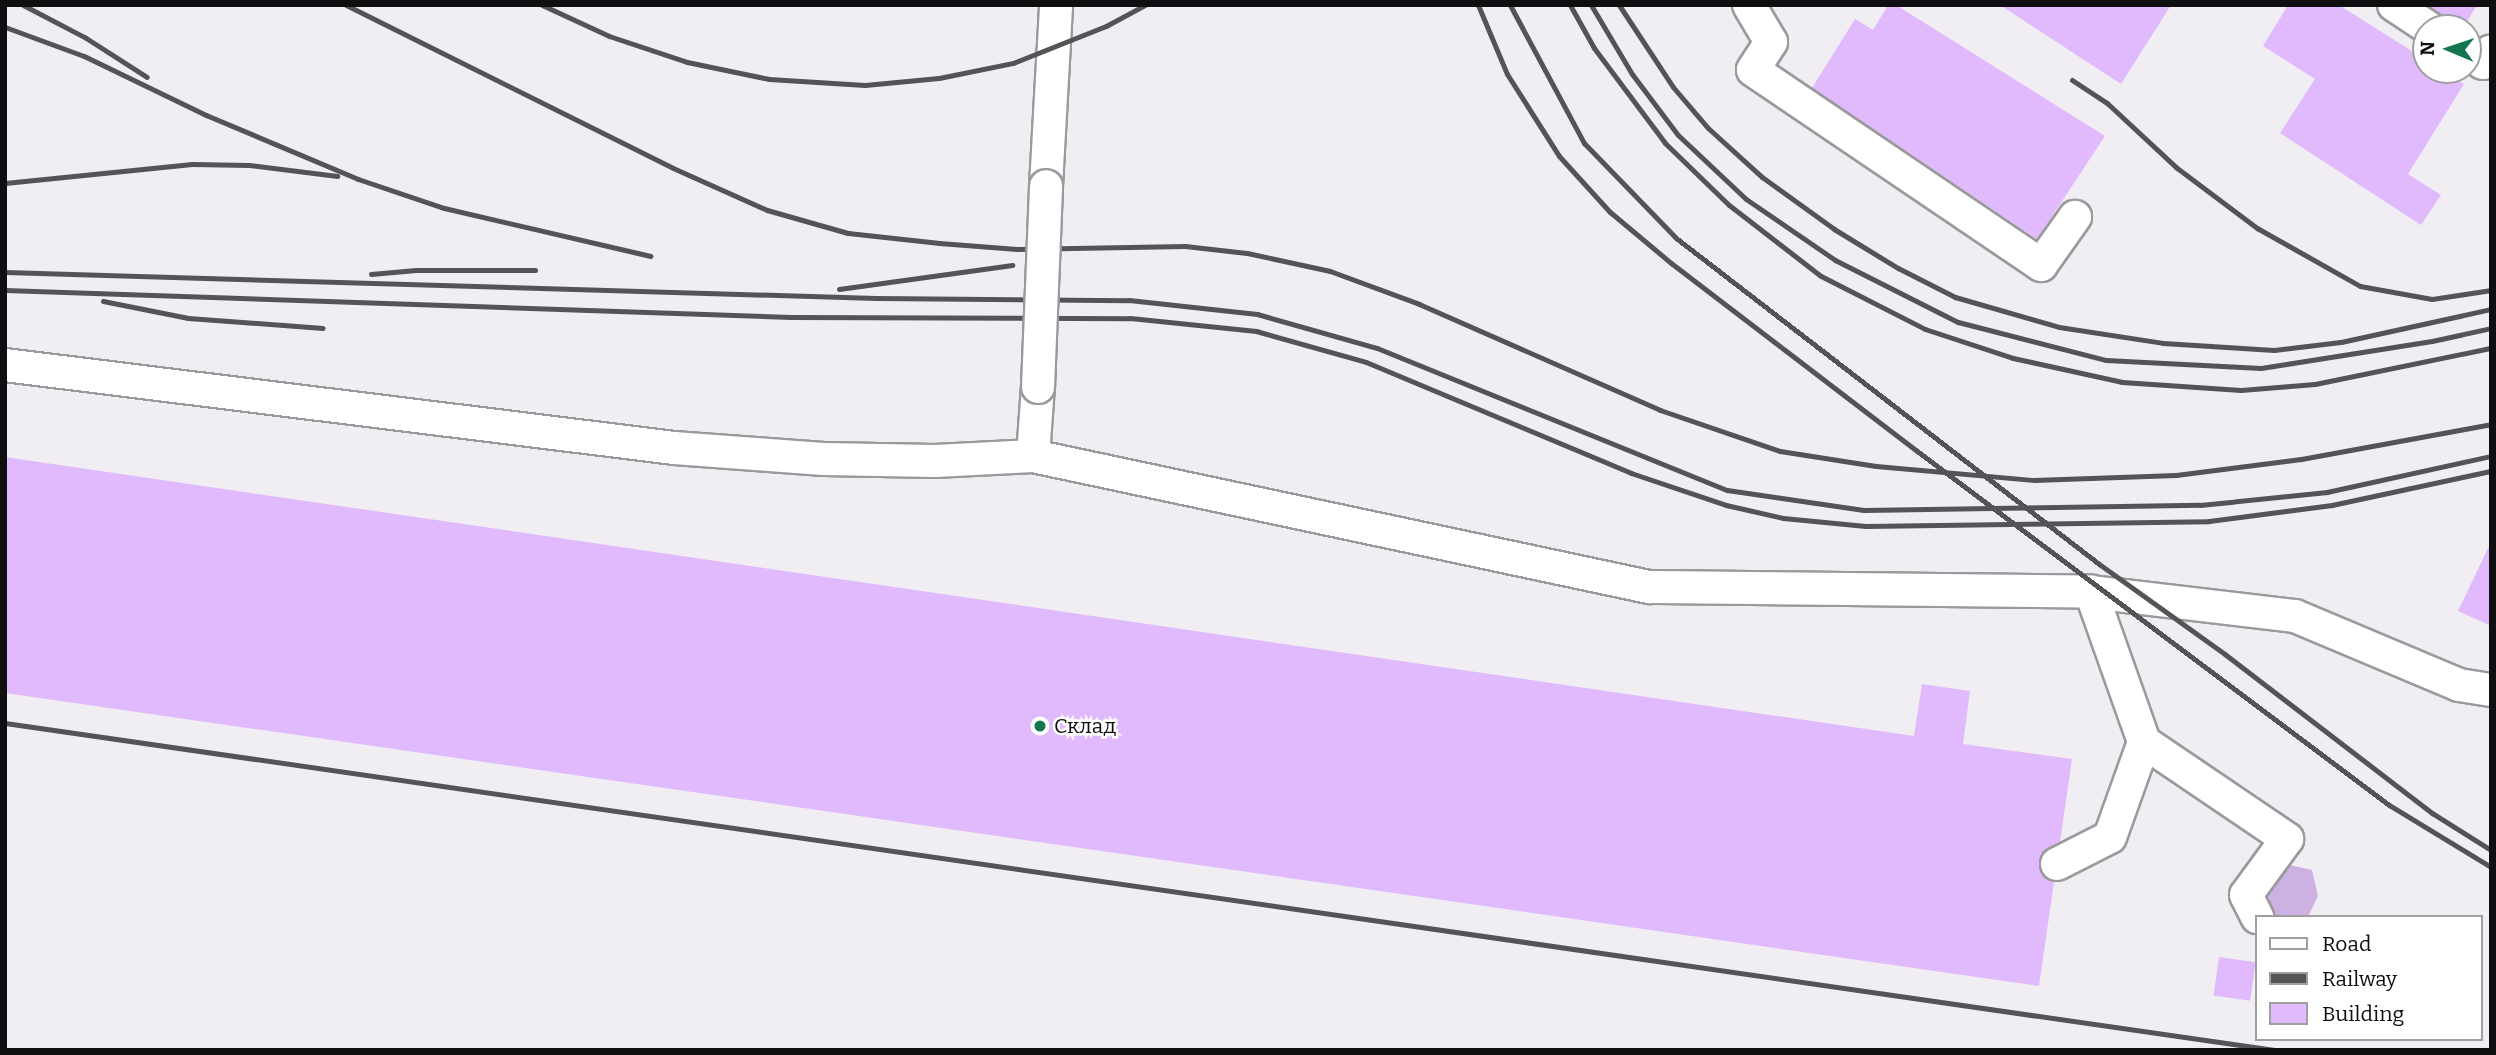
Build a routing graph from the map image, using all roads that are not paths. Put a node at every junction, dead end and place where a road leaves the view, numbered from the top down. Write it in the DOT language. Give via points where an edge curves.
graph roads {
  1 [pos="1056,5"];
  2 [pos="1749,5"];
  3 [pos="2394,5"];
  4 [pos="2412,17"];
  5 [pos="2075,217"];
  6 [pos="5,365"];
  7 [pos="1033,456"];
  8 [pos="2091,592"];
  9 [pos="2491,690"];
  10 [pos="2144,742"];
  11 [pos="2057,864"];
  12 [pos="2256,915"];
  1 -- 7 [label="lane, bridge"];
  2 -- 5 [label="lane" via="1771,42 1754,70 2041,265"];
  3 -- 4 [label="lane"];
  6 -- 7 [label="lane" via="674,448 935,461"];
  7 -- 8 [label="lane" via="1649,587"];
  8 -- 9 [label="lane" via="2295,616 2459,685"];
  8 -- 10 [label="lane"];
  10 -- 11 [label="lane" via="2110,837"];
  10 -- 12 [label="lane" via="2287,839 2246,895"];
}
